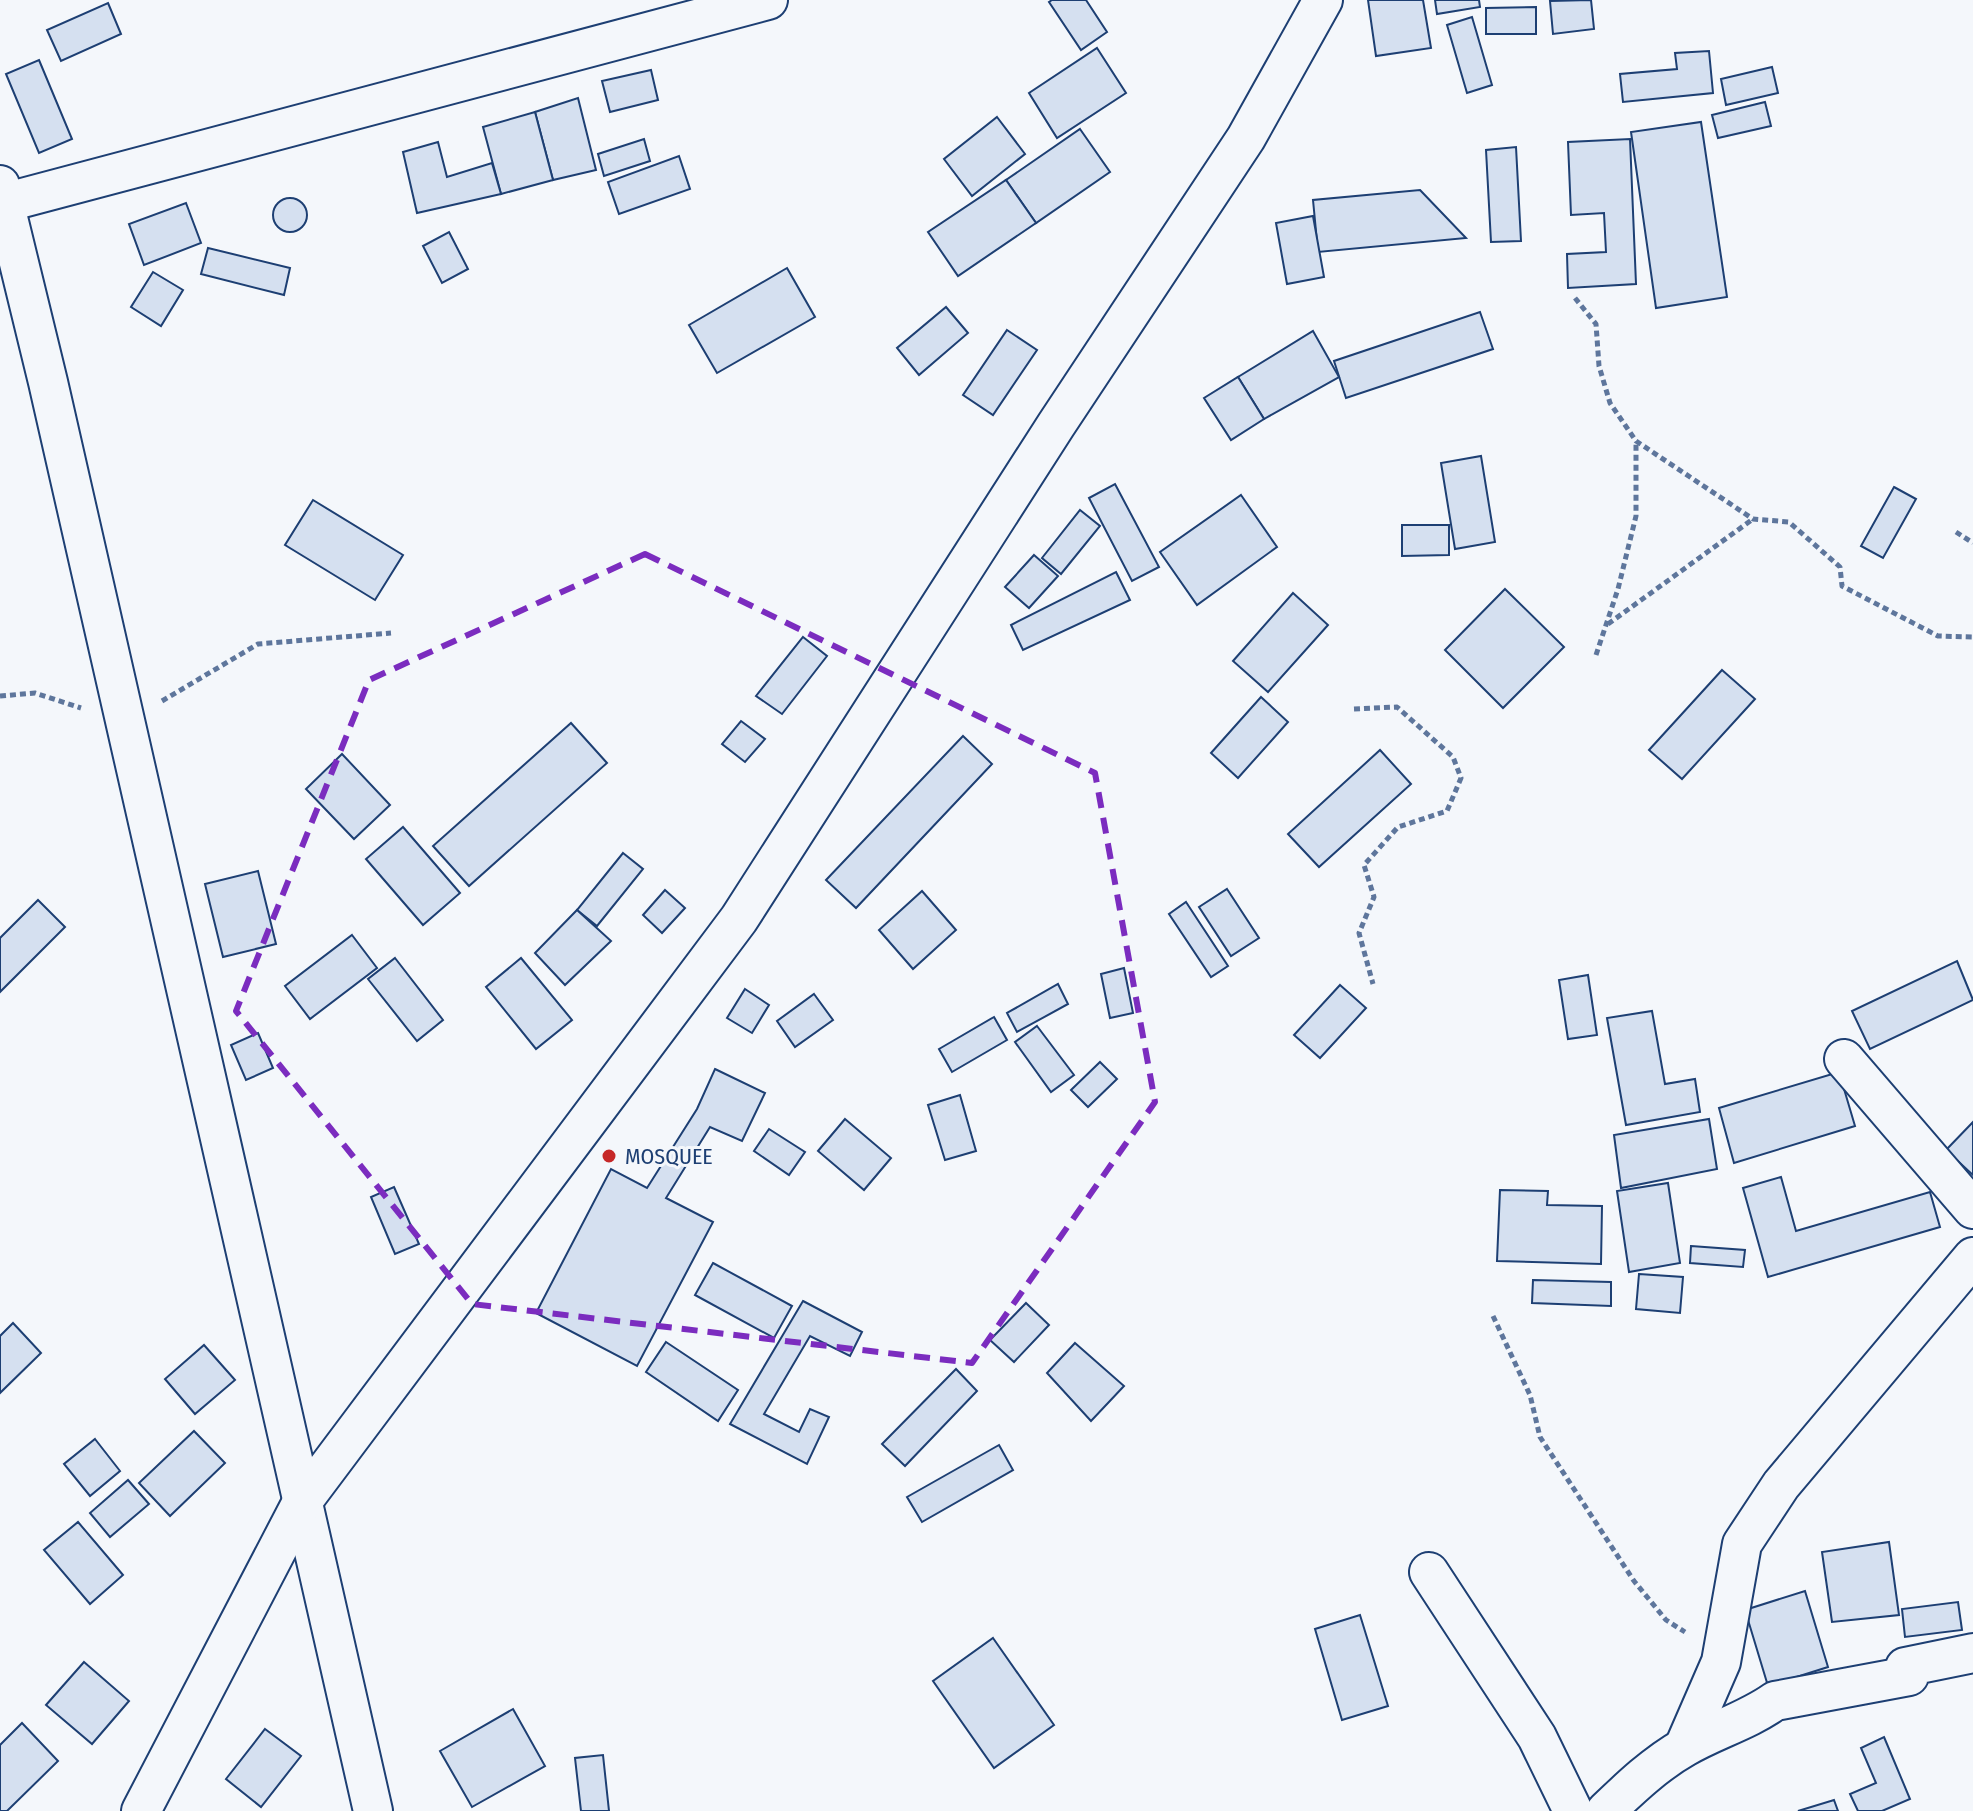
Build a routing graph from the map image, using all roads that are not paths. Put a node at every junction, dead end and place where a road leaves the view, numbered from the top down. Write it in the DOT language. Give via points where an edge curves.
graph roads {
  1 [pos="768,0"];
  2 [pos="1323,0"];
  3 [pos="2,197"];
  4 [pos="1844,1059"];
  5 [pos="1973,1209"];
  6 [pos="1973,1257"];
  7 [pos="302,1502"];
  8 [pos="1429,1572"];
  9 [pos="1973,1653"];
  10 [pos="1684,1747"];
  11 [pos="141,1811"];
  12 [pos="373,1811"];
  13 [pos="1573,1811"];
  14 [pos="1606,1811"];
  1 -- 3 [label="street"];
  2 -- 7 [label="street" via="1246,138 739,919"];
  3 -- 7 [label="street"];
  4 -- 5 [label="street"];
  6 -- 10 [label="street" via="1781,1485 1742,1544 1721,1662"];
  7 -- 11 [label="street"];
  7 -- 12 [label="street"];
  8 -- 13 [label="street" via="1537,1737"];
  9 -- 10 [label="street" via="1905,1667 1909,1676 1775,1701"];
  10 -- 14 [label="street"];
}
